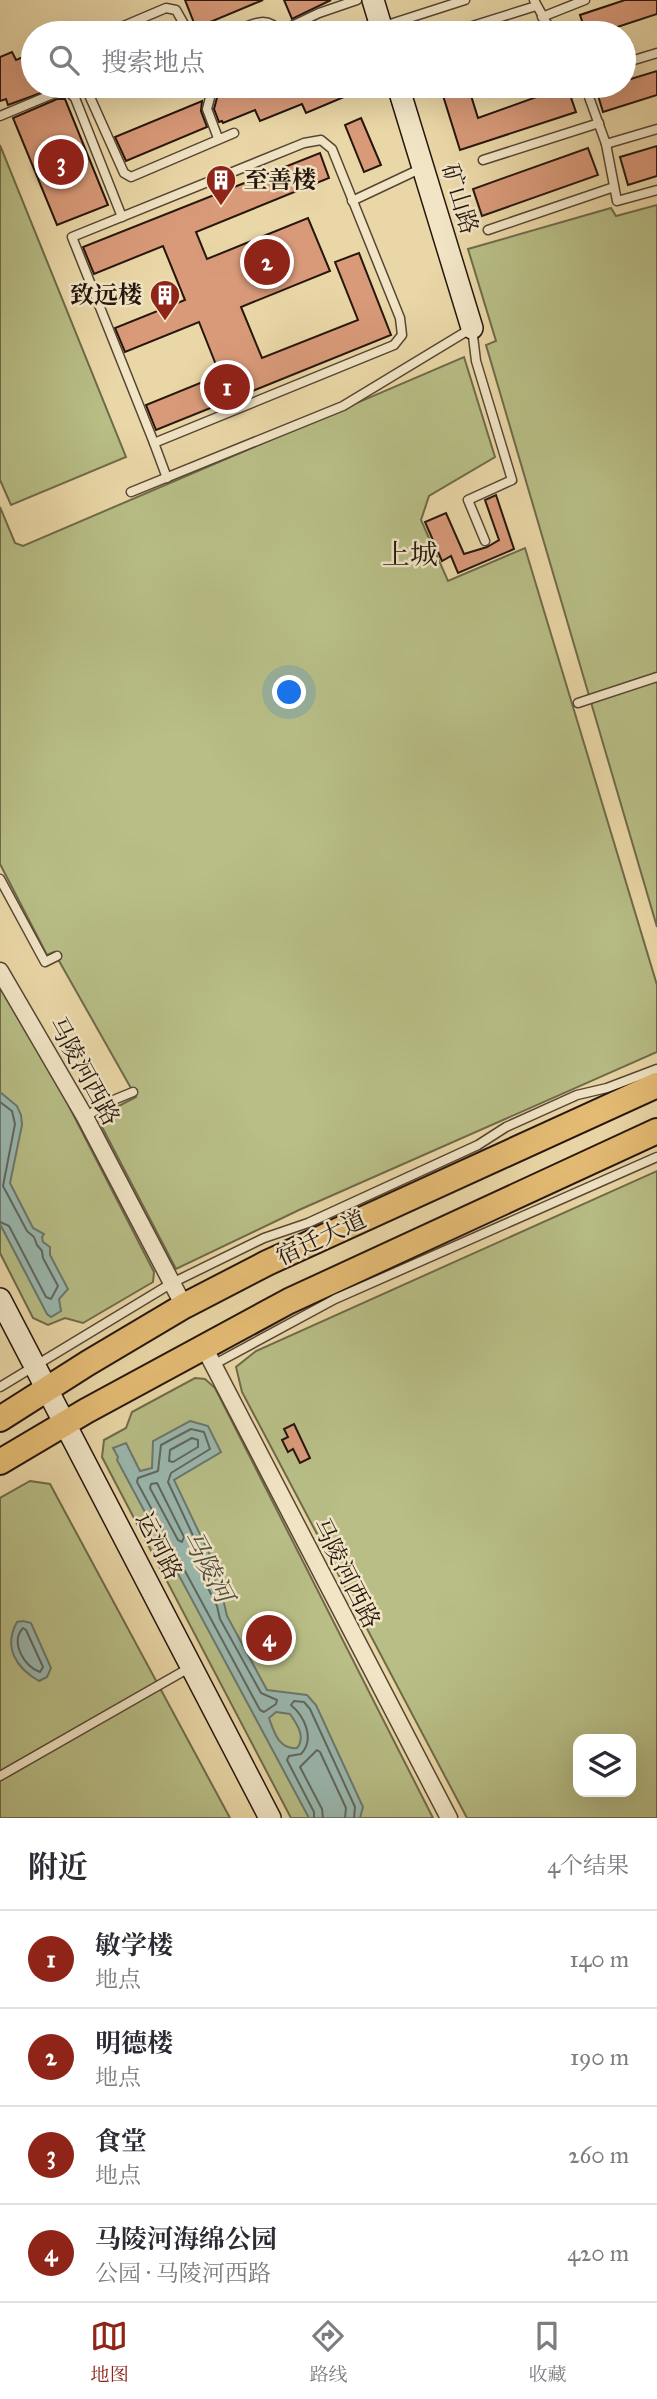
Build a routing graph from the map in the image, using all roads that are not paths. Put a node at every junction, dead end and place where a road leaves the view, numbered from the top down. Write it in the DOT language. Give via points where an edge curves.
graph roads {
  1 [pos="357,0"];
  2 [pos="373,0"];
  3 [pos="465,0"];
  4 [pos="585,0"];
  5 [pos="535,3"];
  6 [pos="542,17"];
  7 [pos="135,21"];
  8 [pos="182,21"];
  9 [pos="304,21"];
  10 [pos="379,21"];
  11 [pos="407,21"];
  12 [pos="484,21"];
  13 [pos="544,21"];
  14 [pos="657,53"];
  15 [pos="636,59"];
  16 [pos="43,98"];
  17 [pos="75,98"];
  18 [pos="90,98"];
  19 [pos="210,98"];
  20 [pos="402,98"];
  21 [pos="590,98"];
  22 [pos="0,116"];
  23 [pos="599,123"];
  24 [pos="657,129"];
  25 [pos="234,133"];
  26 [pos="218,138"];
  27 [pos="606,145"];
  28 [pos="483,160"];
  29 [pos="423,168"];
  30 [pos="614,187"];
  31 [pos="657,190"];
  32 [pos="352,201"];
  33 [pos="122,217"];
  34 [pos="488,230"];
  35 [pos="472,328"];
  36 [pos="154,443"];
  37 [pos="167,478"];
  38 [pos="131,492"];
  39 [pos="485,541"];
  40 [pos="657,677"];
  41 [pos="578,703"];
  42 [pos="0,879"];
  43 [pos="57,956"];
  44 [pos="0,971"];
  45 [pos="657,1069"];
  46 [pos="657,1085"];
  47 [pos="133,1092"];
  48 [pos="85,1117"];
  49 [pos="657,1130"];
  50 [pos="657,1157"];
  51 [pos="172,1283"];
  52 [pos="0,1298"];
  53 [pos="184,1306"];
  54 [pos="209,1356"];
  55 [pos="34,1364"];
  56 [pos="0,1387"];
  57 [pos="47,1388"];
  58 [pos="0,1419"];
  59 [pos="65,1423"];
  60 [pos="0,1462"];
  61 [pos="191,1666"];
  62 [pos="0,1776"];
  63 [pos="270,1818"];
  64 [pos="449,1818"];
  1 -- 9 [label="lane"];
  2 -- 10 [label="street"];
  3 -- 11 [label="lane"];
  4 -- 6 [label="lane"];
  5 -- 6 [label="lane"];
  5 -- 12 [label="lane"];
  6 -- 13 [label="lane"];
  7 -- 8 [label="lane" via="166,8 176,10"];
  14 -- 15 [label="lane"];
  16 -- 22 [label="lane"];
  17 -- 33 [label="lane"];
  18 -- 26 [label="lane" via="126,176"];
  19 -- 26 [label="lane" via="207,109"];
  20 -- 29 [label="street, 矿山路"];
  21 -- 23 [label="lane"];
  23 -- 27 [label="lane"];
  23 -- 28 [label="lane"];
  24 -- 27 [label="lane"];
  25 -- 26 [label="lane"];
  27 -- 30 [label="lane"];
  29 -- 32 [label="lane"];
  29 -- 35 [label="street, 矿山路"];
  30 -- 31 [label="lane" via="617,201"];
  30 -- 34 [label="lane"];
  32 -- 33 [label="lane" via="332,149 321,140"];
  32 -- 36 [label="lane" via="400,318 399,340"];
  33 -- 36 [label="lane" via="72,237"];
  35 -- 37 [label="lane" via="343,405"];
  35 -- 39 [label="lane" via="476,361 512,480 468,500"];
  36 -- 37 [label="lane"];
  37 -- 38 [label="lane"];
  40 -- 41 [label="lane"];
  42 -- 43 [label="lane" via="45,962"];
  44 -- 48 [label="street, 马陵河西路"];
  45 -- 51 [label="lane" via="506,1127 466,1151"];
  46 -- 53 [label="main road, 宿迁大道" via="267,1263"];
  47 -- 48 [label="lane"];
  48 -- 51 [label="street, 马陵河西路"];
  49 -- 54 [label="main road, 宿迁大道" via="289,1301"];
  50 -- 54 [label="lane"];
  51 -- 53 [label="street, 马陵河西路"];
  51 -- 55 [label="lane"];
  52 -- 55 [label="street, 运河路"];
  53 -- 57 [label="main road, 宿迁大道"];
  54 -- 59 [label="main road, 宿迁大道"];
  54 -- 64 [label="street, 马陵河西路"];
  55 -- 56 [label="lane"];
  55 -- 57 [label="street, 运河路"];
  57 -- 58 [label="main road, 宿迁大道"];
  57 -- 59 [label="street, 运河路"];
  59 -- 60 [label="main road, 宿迁大道"];
  59 -- 61 [label="street, 运河路"];
  61 -- 62 [label="lane"];
  61 -- 63 [label="street, 运河路"];
}
